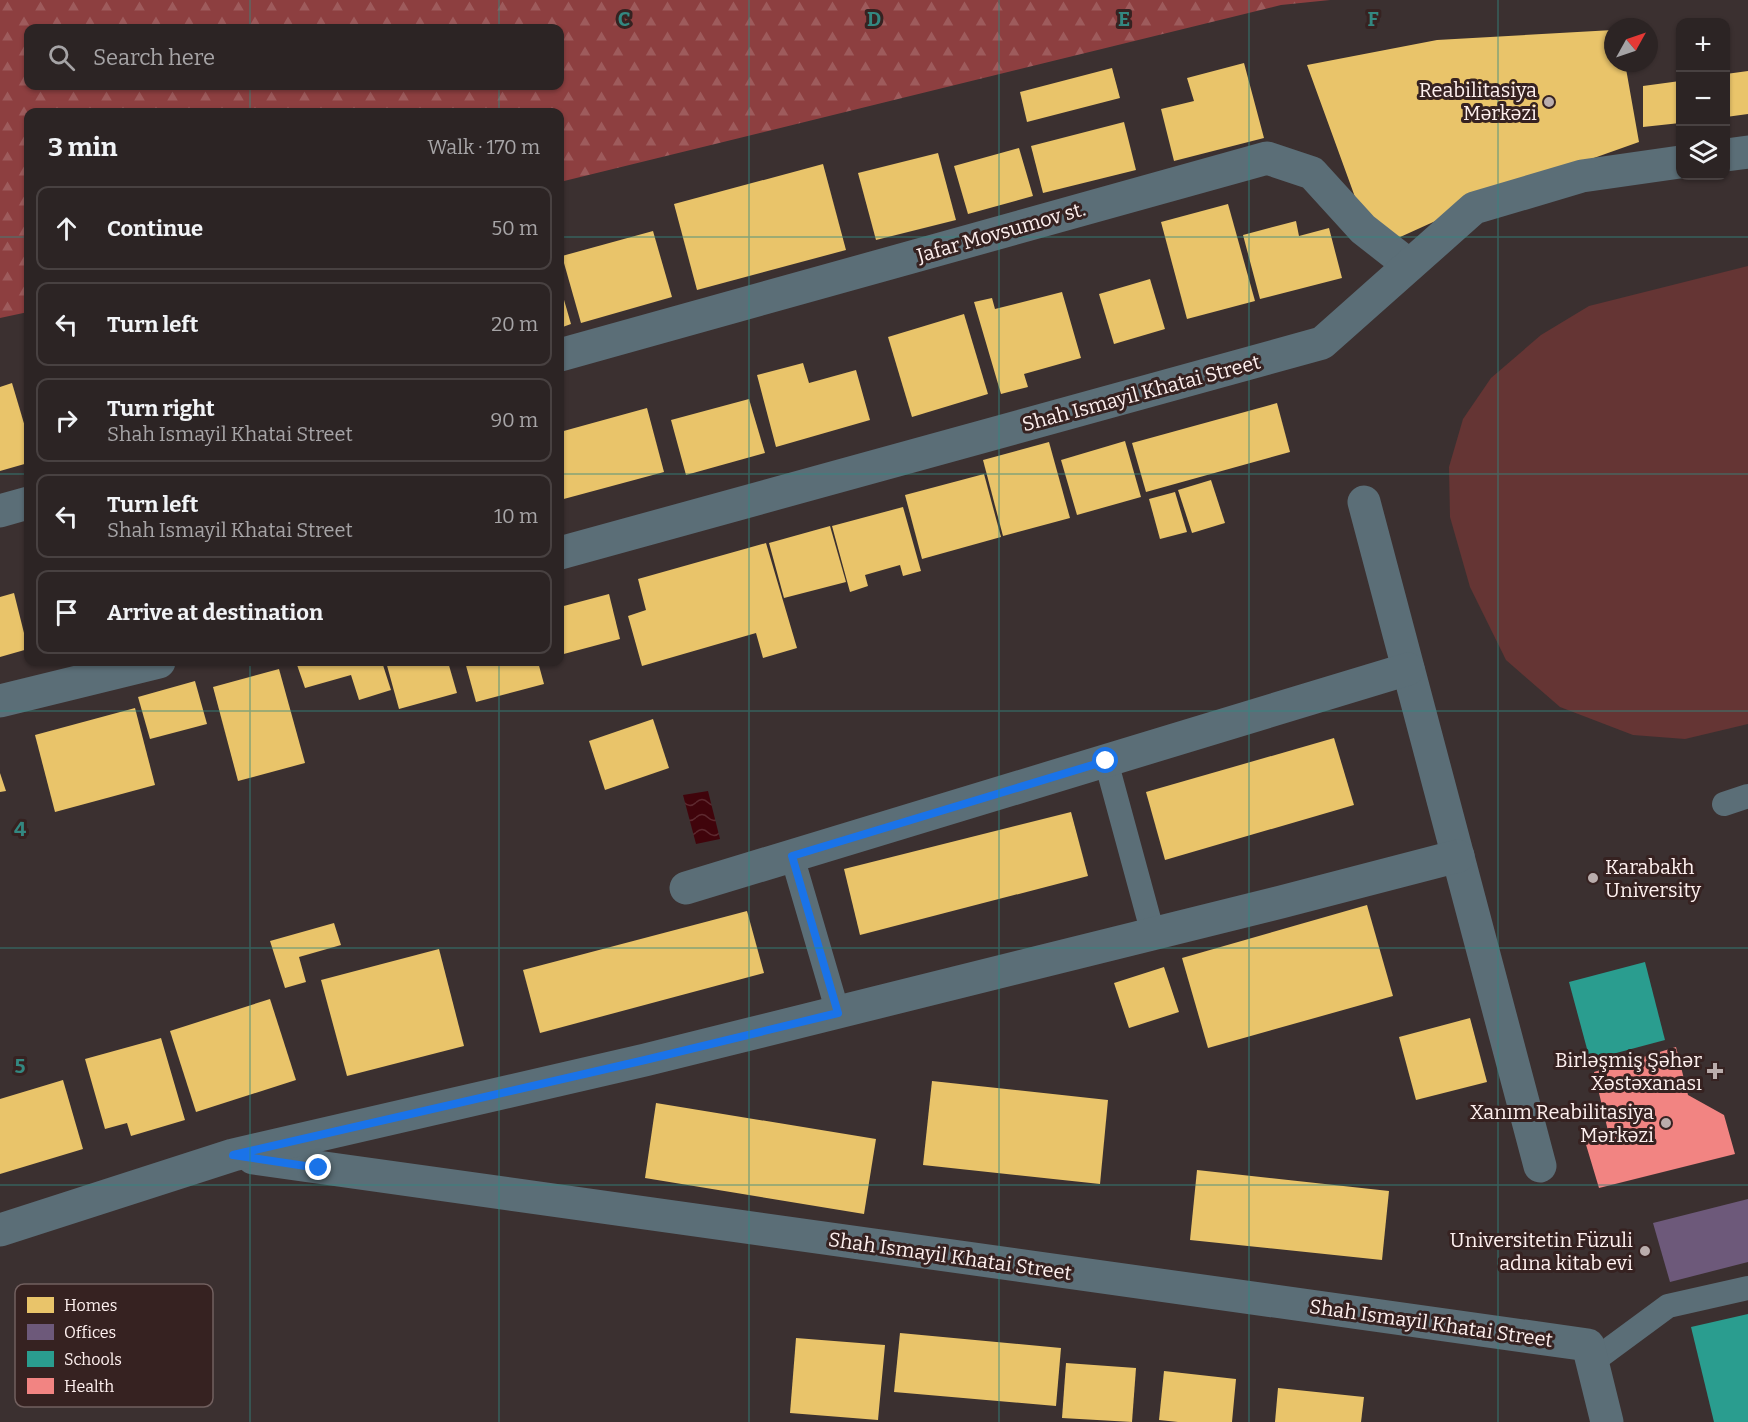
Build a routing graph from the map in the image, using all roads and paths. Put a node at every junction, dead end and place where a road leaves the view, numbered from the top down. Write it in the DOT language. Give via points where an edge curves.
graph roads {
  1 [pos="1748,152"];
  2 [pos="1730,154"];
  3 [pos="1676,163"];
  4 [pos="1409,265"];
  5 [pos="564,354"];
  6 [pos="1364,502"];
  7 [pos="24,504"];
  8 [pos="0,511"];
  9 [pos="564,552"];
  10 [pos="143,666"];
  11 [pos="1408,669"];
  12 [pos="0,701"];
  13 [pos="1106,761"];
  14 [pos="1748,796"];
  15 [pos="1724,804"];
  16 [pos="792,856"];
  17 [pos="1458,856"];
  18 [pos="686,888"];
  19 [pos="1153,934"];
  20 [pos="838,1013"];
  21 [pos="233,1155"];
  22 [pos="1540,1166"];
  23 [pos="0,1230"];
  24 [pos="1748,1288"];
  25 [pos="1592,1362"];
  26 [pos="1607,1422"];
  1 -- 2 [label="street"];
  3 -- 4 [label="street, Shah Ismayil Khatai Street" via="1582,176 1474,208"];
  4 -- 5 [label="street, Jafar Movsumov st." via="1363,229 1312,173 1267,158"];
  4 -- 9 [label="street, Shah Ismayil Khatai Street" via="1322,343"];
  6 -- 11 [label="street"];
  7 -- 8 [label="street"];
  10 -- 12 [label="street"];
  11 -- 13 [label="street"];
  11 -- 17 [label="street"];
  13 -- 16 [label="street"];
  13 -- 19 [label="lane"];
  14 -- 15 [label="lane"];
  16 -- 18 [label="street"];
  16 -- 20 [label="lane"];
  17 -- 19 [label="street, Shah Ismayil Khatai Street"];
  17 -- 22 [label="street"];
  19 -- 20 [label="street, Shah Ismayil Khatai Street"];
  20 -- 21 [label="street, Shah Ismayil Khatai Street"];
  21 -- 23 [label="street, Shah Ismayil Khatai Street"];
  21 -- 25 [label="street, Shah Ismayil Khatai Street" via="1588,1345"];
  24 -- 25 [label="lane" via="1668,1306"];
  25 -- 26 [label="street, Shah Ismayil Khatai Street"];
}
